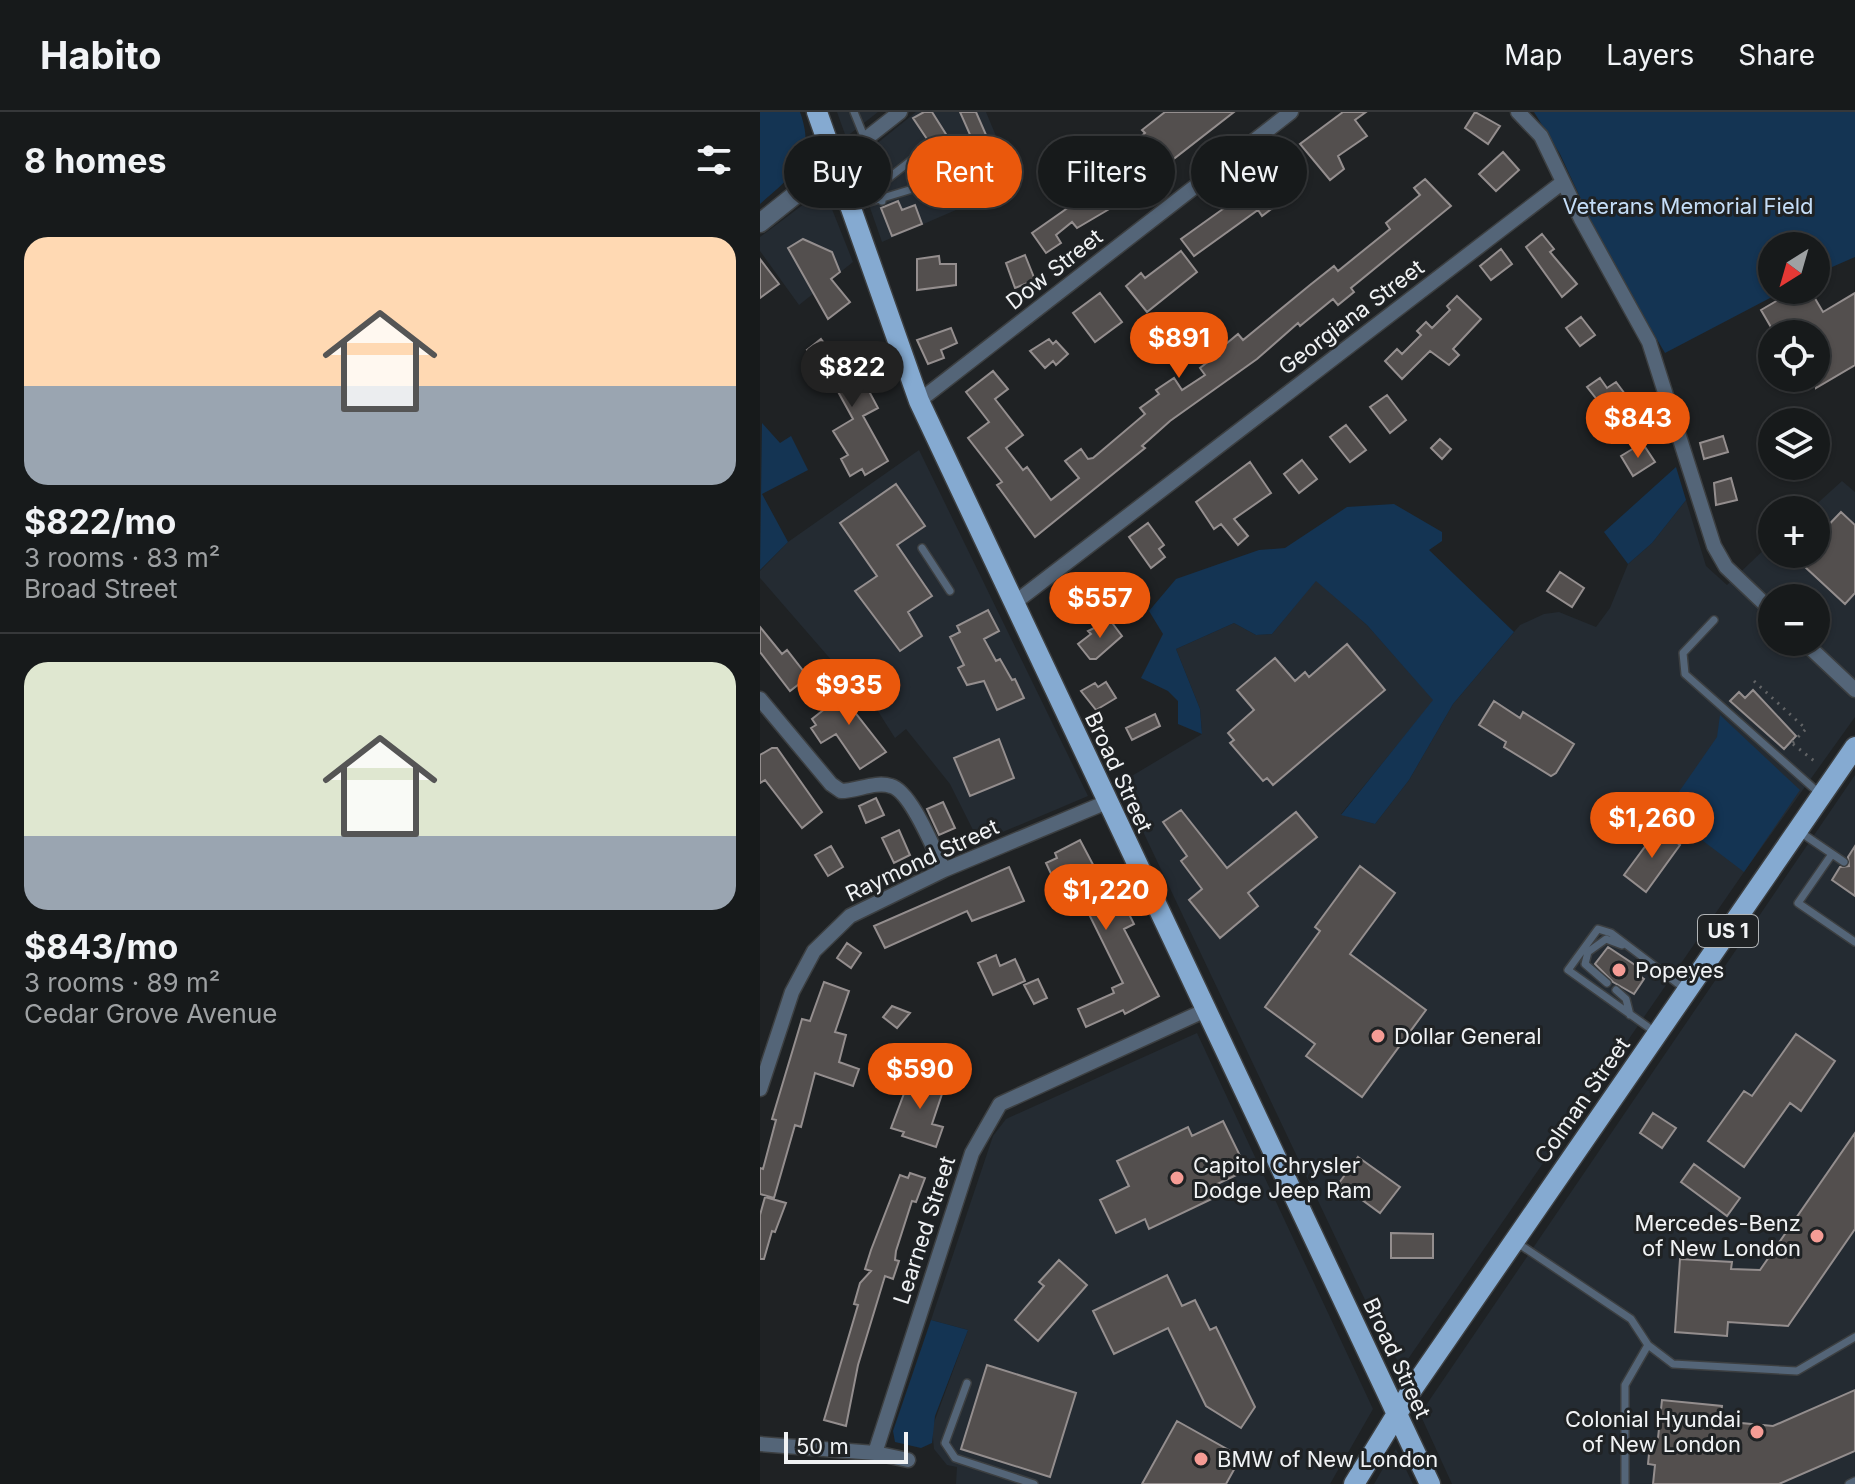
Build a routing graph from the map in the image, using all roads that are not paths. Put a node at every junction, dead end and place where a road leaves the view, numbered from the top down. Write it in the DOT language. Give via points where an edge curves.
graph roads {
  1 [pos="817,112"];
  2 [pos="854,112"];
  3 [pos="900,112"];
  4 [pos="1291,112"];
  5 [pos="1518,112"];
  6 [pos="825,136"];
  7 [pos="864,136"];
  8 [pos="869,136"];
  9 [pos="907,164"];
  10 [pos="891,176"];
  11 [pos="1563,182"];
  12 [pos="784,204"];
  13 [pos="850,208"];
  14 [pos="760,223"];
  15 [pos="919,401"];
  16 [pos="922,548"];
  17 [pos="950,591"];
  18 [pos="1758,598"];
  19 [pos="1013,604"];
  20 [pos="1714,620"];
  21 [pos="1819,656"];
  22 [pos="1855,690"];
  23 [pos="760,699"];
  24 [pos="1855,747"];
  25 [pos="1822,796"];
  26 [pos="1107,802"];
  27 [pos="1798,830"];
  28 [pos="1832,854"];
  29 [pos="1844,862"];
  30 [pos="944,870"];
  31 [pos="1855,942"];
  32 [pos="1631,948"];
  33 [pos="1607,983"];
  34 [pos="1616,990"];
  35 [pos="1687,991"];
  36 [pos="1206,1010"];
  37 [pos="1630,1015"];
  38 [pos="1657,1034"];
  39 [pos="760,1089"];
  40 [pos="1514,1240"];
  41 [pos="1855,1337"];
  42 [pos="1648,1345"];
  43 [pos="967,1383"];
  44 [pos="1396,1413"];
  45 [pos="760,1444"];
  46 [pos="875,1453"];
  47 [pos="908,1460"];
  48 [pos="1855,1481"];
  49 [pos="1034,1484"];
  50 [pos="1354,1484"];
  51 [pos="1430,1484"];
  52 [pos="1625,1484"];
  53 [pos="1849,1484"];
  1 -- 6 [label="main road, Broad Street"];
  2 -- 7 [label="lane"];
  3 -- 8 [label="street"];
  4 -- 15 [label="street, Dow Street"];
  5 -- 11 [label="street" via="1541,136"];
  9 -- 10 [label="lane"];
  11 -- 18 [label="street" via="1649,342 1714,546 1726,567"];
  11 -- 19 [label="street, Georgiana Street"];
  12 -- 14 [label="street"];
  13 -- 15 [label="main road, Broad Street"];
  15 -- 19 [label="main road, Broad Street"];
  16 -- 17 [label="lane"];
  19 -- 26 [label="main road, Broad Street"];
  20 -- 25 [label="lane" via="1683,653 1685,674"];
  21 -- 22 [label="street"];
  23 -- 30 [label="street" via="841,791 875,785 904,792"];
  24 -- 25 [label="main road, Colman Street / US 1"];
  25 -- 27 [label="main road, Colman Street / US 1"];
  26 -- 30 [label="street, Raymond Street"];
  26 -- 36 [label="main road, Broad Street"];
  27 -- 28 [label="lane"];
  27 -- 35 [label="main road, Colman Street / US 1"];
  28 -- 29 [label="lane"];
  28 -- 31 [label="lane" via="1798,903"];
  30 -- 39 [label="street, Raymond Street" via="850,916 814,951 792,992"];
  32 -- 33 [label="lane" via="1606,939 1588,952 1585,964"];
  32 -- 35 [label="lane"];
  32 -- 37 [label="lane" via="1598,929 1568,970"];
  34 -- 37 [label="lane" via="1626,999"];
  35 -- 38 [label="main road, Colman Street / US 1"];
  36 -- 44 [label="main road, Broad Street"];
  36 -- 46 [label="street, Learned Street" via="1000,1104 972,1153"];
  37 -- 38 [label="lane"];
  38 -- 40 [label="main road, Colman Street / US 1"];
  40 -- 42 [label="lane" via="1631,1319"];
  40 -- 44 [label="main road, Colman Street / US 1"];
  41 -- 42 [label="lane" via="1797,1371 1673,1364"];
  42 -- 52 [label="lane" via="1625,1385"];
  43 -- 49 [label="lane" via="945,1443 955,1458"];
  44 -- 50 [label="main road, Colman Street / US 1"];
  44 -- 51 [label="main road, Broad Street"];
  45 -- 46 [label="street"];
  46 -- 47 [label="street"];
  48 -- 53 [label="lane"];
}
